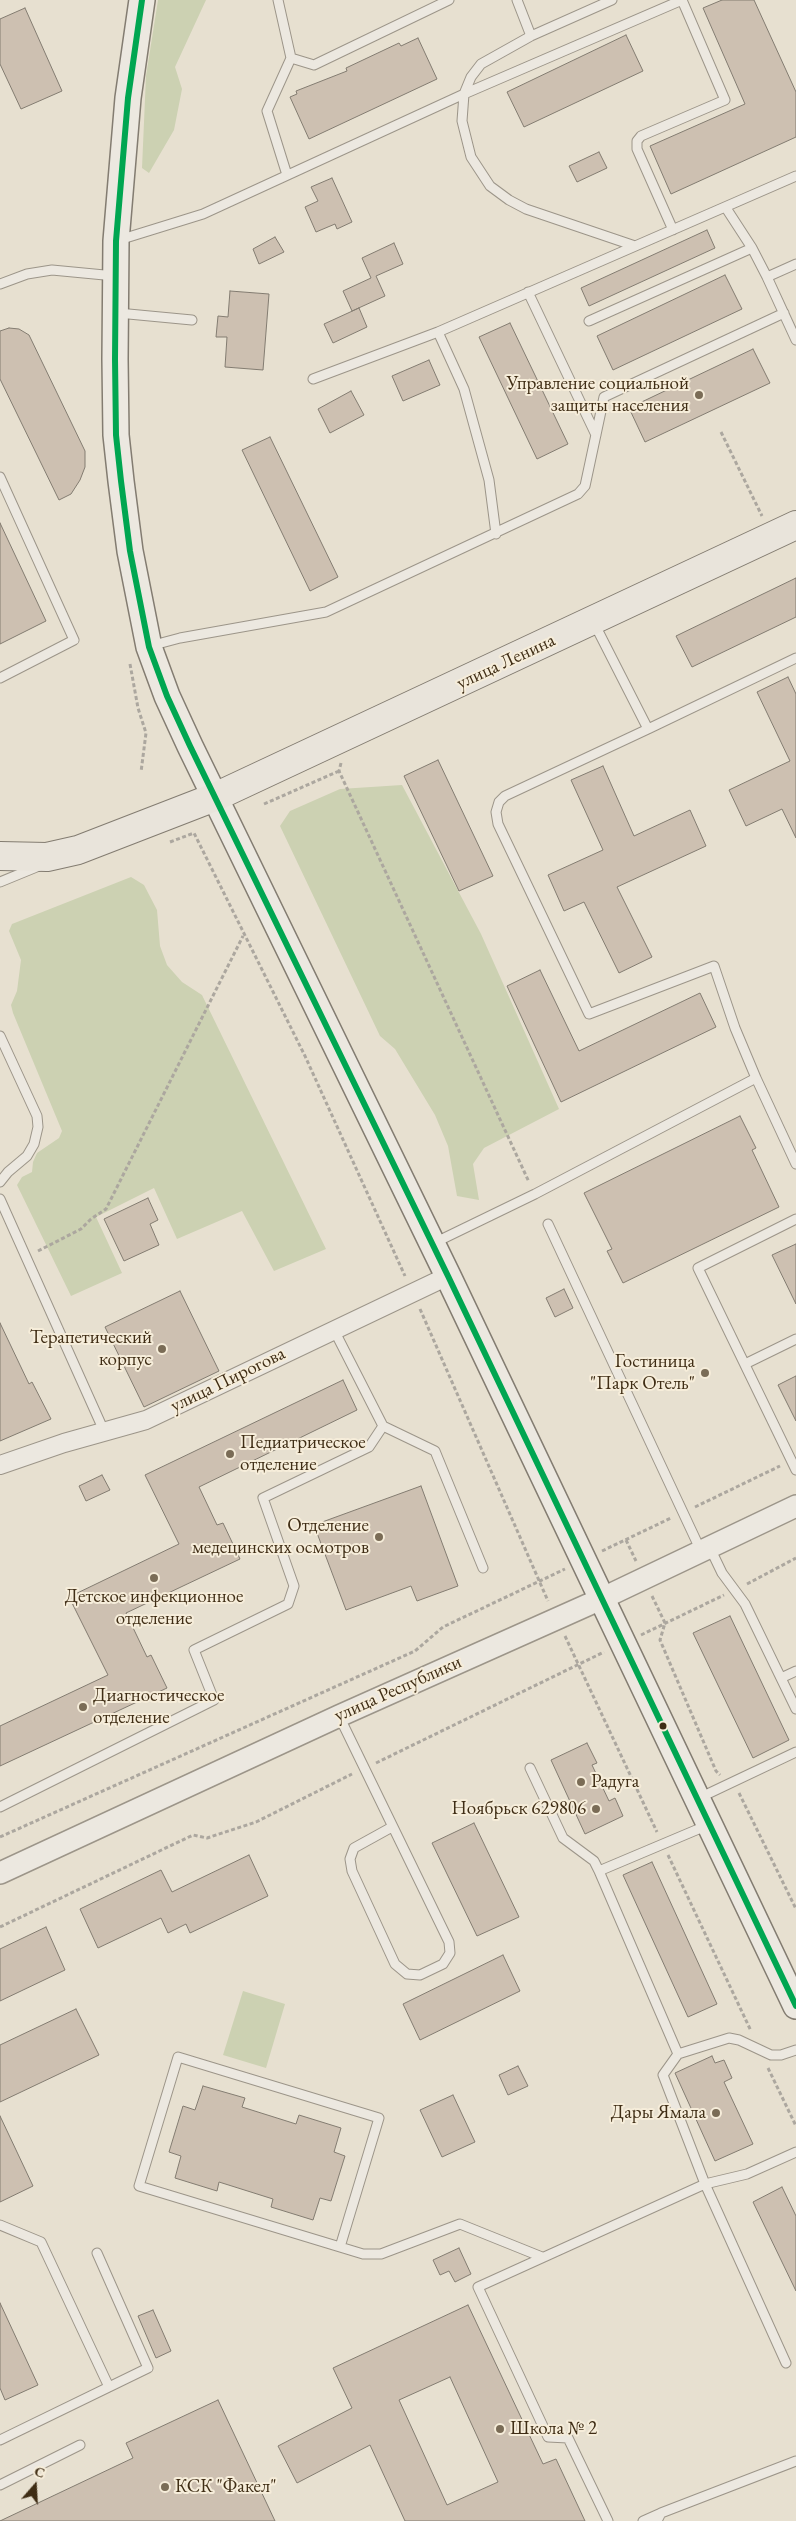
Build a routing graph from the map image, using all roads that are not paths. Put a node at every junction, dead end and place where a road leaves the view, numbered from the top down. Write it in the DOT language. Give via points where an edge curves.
graph roads {
  1 [pos="142,0"];
  2 [pos="278,0"];
  3 [pos="450,0"];
  4 [pos="517,0"];
  5 [pos="612,0"];
  6 [pos="530,36"];
  7 [pos="291,58"];
  8 [pos="464,94"];
  9 [pos="287,175"];
  10 [pos="796,176"];
  11 [pos="726,208"];
  12 [pos="673,230"];
  13 [pos="116,240"];
  14 [pos="635,246"];
  15 [pos="752,248"];
  16 [pos="796,264"];
  17 [pos="115,276"];
  18 [pos="767,277"];
  19 [pos="0,284"];
  20 [pos="528,292"];
  21 [pos="115,313"];
  22 [pos="784,314"];
  23 [pos="192,320"];
  24 [pos="589,321"];
  25 [pos="438,332"];
  26 [pos="796,340"];
  27 [pos="313,379"];
  28 [pos="596,435"];
  29 [pos="0,477"];
  30 [pos="784,531"];
  31 [pos="496,534"];
  32 [pos="593,621"];
  33 [pos="149,647"];
  34 [pos="796,658"];
  35 [pos="0,678"];
  36 [pos="648,729"];
  37 [pos="215,797"];
  38 [pos="78,850"];
  39 [pos="0,856"];
  40 [pos="0,882"];
  41 [pos="0,1036"];
  42 [pos="756,1078"];
  43 [pos="796,1164"];
  44 [pos="0,1182"];
  45 [pos="0,1199"];
  46 [pos="796,1219"];
  47 [pos="548,1224"];
  48 [pos="432,1244"];
  49 [pos="448,1276"];
  50 [pos="334,1330"];
  51 [pos="796,1339"];
  52 [pos="745,1364"];
  53 [pos="383,1426"];
  54 [pos="104,1431"];
  55 [pos="0,1465"];
  56 [pos="796,1470"];
  57 [pos="796,1506"];
  58 [pos="706,1549"];
  59 [pos="483,1568"];
  60 [pos="601,1598"];
  61 [pos="796,1671"];
  62 [pos="781,1678"];
  63 [pos="796,1709"];
  64 [pos="339,1716"];
  65 [pos="796,1752"];
  66 [pos="530,1768"];
  67 [pos="696,1800"];
  68 [pos="0,1807"];
  69 [pos="708,1825"];
  70 [pos="392,1827"];
  71 [pos="0,1871"];
  72 [pos="598,1871"];
  73 [pos="796,2006"];
  74 [pos="796,2050"];
  75 [pos="678,2054"];
  76 [pos="796,2152"];
  77 [pos="704,2184"];
  78 [pos="0,2226"];
  79 [pos="340,2247"];
  80 [pos="97,2253"];
  81 [pos="542,2257"];
  82 [pos="786,2363"];
  83 [pos="109,2387"];
  84 [pos="0,2440"];
  85 [pos="80,2445"];
  86 [pos="796,2461"];
  87 [pos="0,2485"];
  88 [pos="659,2517"];
  89 [pos="608,2521"];
  90 [pos="643,2521"];
  1 -- 13 [label="main road" via="128,98"];
  2 -- 7 [label="lane"];
  3 -- 7 [label="lane" via="314,65"];
  4 -- 6 [label="lane"];
  5 -- 6 [label="lane"];
  6 -- 8 [label="lane" via="481,64"];
  7 -- 9 [label="lane" via="267,111"];
  8 -- 9 [label="lane"];
  8 -- 12 [label="lane" via="682,0 725,100 641,136 637,141"];
  8 -- 14 [label="lane" via="462,121 471,157 490,186 526,209"];
  9 -- 13 [label="lane" via="203,214"];
  10 -- 11 [label="lane"];
  11 -- 12 [label="lane"];
  11 -- 15 [label="lane"];
  12 -- 14 [label="lane"];
  13 -- 17 [label="main road"];
  14 -- 20 [label="lane"];
  15 -- 18 [label="lane"];
  15 -- 24 [label="lane"];
  16 -- 18 [label="lane"];
  17 -- 19 [label="lane" via="52,270 27,274"];
  17 -- 21 [label="main road"];
  18 -- 22 [label="lane"];
  20 -- 25 [label="lane"];
  20 -- 28 [label="lane"];
  21 -- 23 [label="lane"];
  21 -- 33 [label="main road" via="116,435 130,552"];
  22 -- 26 [label="lane"];
  22 -- 28 [label="lane" via="604,397"];
  25 -- 27 [label="lane"];
  25 -- 31 [label="lane" via="464,389 489,480"];
  28 -- 31 [label="lane" via="585,486 578,494"];
  29 -- 35 [label="lane" via="74,640"];
  30 -- 32 [label="main road, улица Ленина"];
  31 -- 33 [label="lane" via="326,612 180,638"];
  32 -- 36 [label="lane"];
  32 -- 37 [label="main road, улица Ленина"];
  33 -- 37 [label="main road" via="167,696"];
  34 -- 36 [label="lane"];
  36 -- 42 [label="lane" via="506,796 496,812 498,824 589,1014 714,966"];
  37 -- 38 [label="main road, улица Ленина"];
  37 -- 48 [label="main road"];
  38 -- 39 [label="main road, улица Ленина" via="47,857"];
  38 -- 40 [label="lane"];
  41 -- 44 [label="lane" via="38,1116 38,1127 27,1156"];
  42 -- 43 [label="lane"];
  42 -- 48 [label="lane"];
  45 -- 54 [label="lane"];
  46 -- 52 [label="lane" via="698,1268"];
  47 -- 58 [label="lane"];
  48 -- 49 [label="main road"];
  49 -- 50 [label="street, улица Пирогова"];
  49 -- 60 [label="main road"];
  50 -- 53 [label="lane"];
  50 -- 54 [label="street, улица Пирогова" via="146,1420"];
  51 -- 52 [label="lane"];
  52 -- 56 [label="lane"];
  53 -- 59 [label="lane" via="435,1451"];
  53 -- 68 [label="lane" via="369,1447 263,1498 294,1586 288,1604 194,1650 214,1700"];
  54 -- 55 [label="street, улица Пирогова"];
  57 -- 58 [label="street, улица Республики"];
  58 -- 60 [label="street, улица Республики"];
  58 -- 62 [label="lane" via="745,1604"];
  60 -- 64 [label="street, улица Республики"];
  60 -- 67 [label="main road"];
  61 -- 62 [label="lane"];
  62 -- 63 [label="lane"];
  64 -- 70 [label="lane"];
  64 -- 71 [label="street, улица Республики"];
  65 -- 67 [label="lane"];
  66 -- 72 [label="lane" via="563,1838 594,1861"];
  67 -- 69 [label="main road"];
  69 -- 72 [label="lane"];
  69 -- 73 [label="main road"];
  70 -- 70 [label="lane" via="449,1942 450,1953 443,1964 420,1975 407,1974 395,1964 352,1871 350,1859 354,1848"];
  72 -- 75 [label="lane"];
  74 -- 75 [label="lane" via="781,2055 761,2053 729,2038"];
  75 -- 77 [label="lane" via="663,2075"];
  76 -- 77 [label="lane" via="747,2174"];
  77 -- 81 [label="lane"];
  77 -- 82 [label="lane"];
  78 -- 83 [label="lane" via="41,2242"];
  79 -- 79 [label="lane" via="139,2186 178,2057 379,2118"];
  79 -- 81 [label="lane" via="363,2254 381,2254 460,2224"];
  80 -- 83 [label="lane" via="148,2368"];
  81 -- 89 [label="lane" via="478,2287 548,2438 568,2438"];
  83 -- 84 [label="lane"];
  85 -- 87 [label="lane"];
  86 -- 88 [label="lane"];
  88 -- 90 [label="lane"];
}
